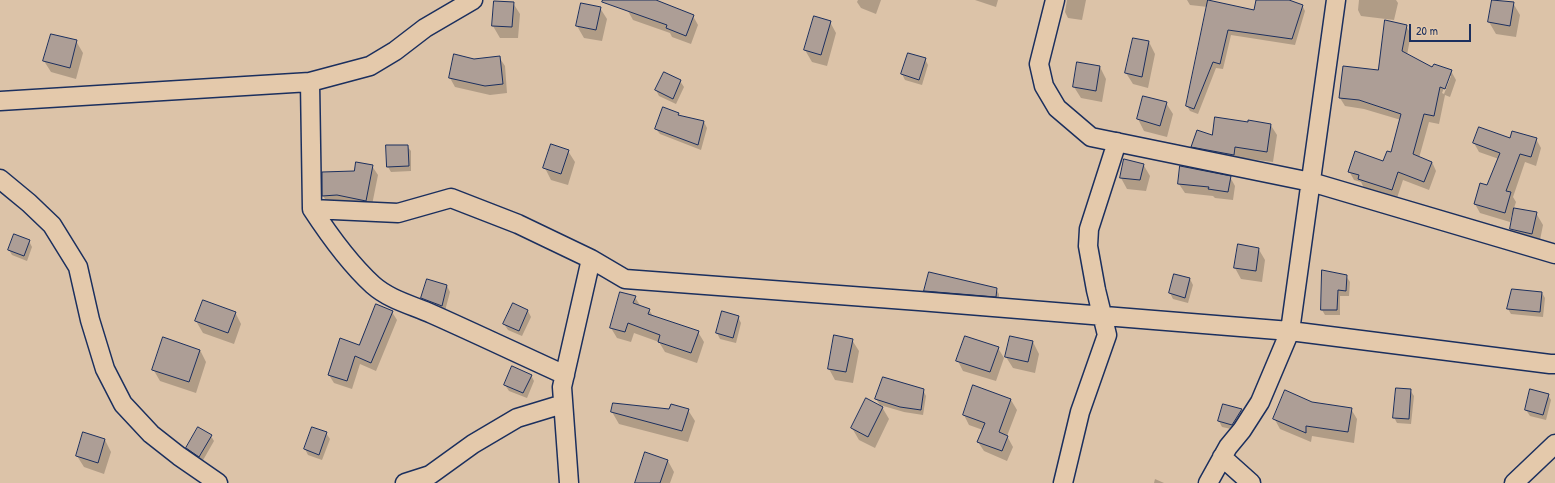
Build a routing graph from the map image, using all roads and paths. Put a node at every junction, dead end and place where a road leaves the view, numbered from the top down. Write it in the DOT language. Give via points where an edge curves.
graph roads {
  1 [pos="473,0"];
  2 [pos="1055,0"];
  3 [pos="1336,0"];
  4 [pos="310,82"];
  5 [pos="0,101"];
  6 [pos="1117,142"];
  7 [pos="0,179"];
  8 [pos="1311,182"];
  9 [pos="312,209"];
  10 [pos="1555,254"];
  11 [pos="591,259"];
  12 [pos="1103,316"];
  13 [pos="1290,331"];
  14 [pos="1555,364"];
  15 [pos="565,375"];
  16 [pos="563,404"];
  17 [pos="1555,444"];
  18 [pos="1222,458"];
  19 [pos="218,483"];
  20 [pos="405,483"];
  21 [pos="570,483"];
  22 [pos="1063,483"];
  23 [pos="1208,483"];
  24 [pos="1250,483"];
  25 [pos="1514,483"];
  1 -- 4 [label="street" via="425,28 370,66"];
  2 -- 6 [label="street" via="1039,64 1044,86 1057,108 1091,137"];
  3 -- 8 [label="street"];
  4 -- 5 [label="street"];
  4 -- 9 [label="street"];
  6 -- 8 [label="street"];
  6 -- 12 [label="street" via="1089,229 1088,246"];
  7 -- 19 [label="street" via="52,225 78,267 105,369 123,404 152,434"];
  8 -- 10 [label="street"];
  8 -- 13 [label="street"];
  9 -- 11 [label="street" via="398,213 451,198 518,224"];
  9 -- 15 [label="street" via="325,229 362,273 392,298"];
  11 -- 12 [label="street" via="625,279"];
  11 -- 15 [label="street"];
  12 -- 13 [label="street"];
  12 -- 22 [label="street" via="1107,335 1080,412"];
  13 -- 14 [label="street"];
  13 -- 18 [label="street" via="1260,402"];
  15 -- 16 [label="street" via="562,387"];
  16 -- 20 [label="street" via="517,418 473,444 430,475"];
  16 -- 21 [label="street"];
  17 -- 25 [label="street"];
  18 -- 23 [label="street"];
  18 -- 24 [label="street"];
}
